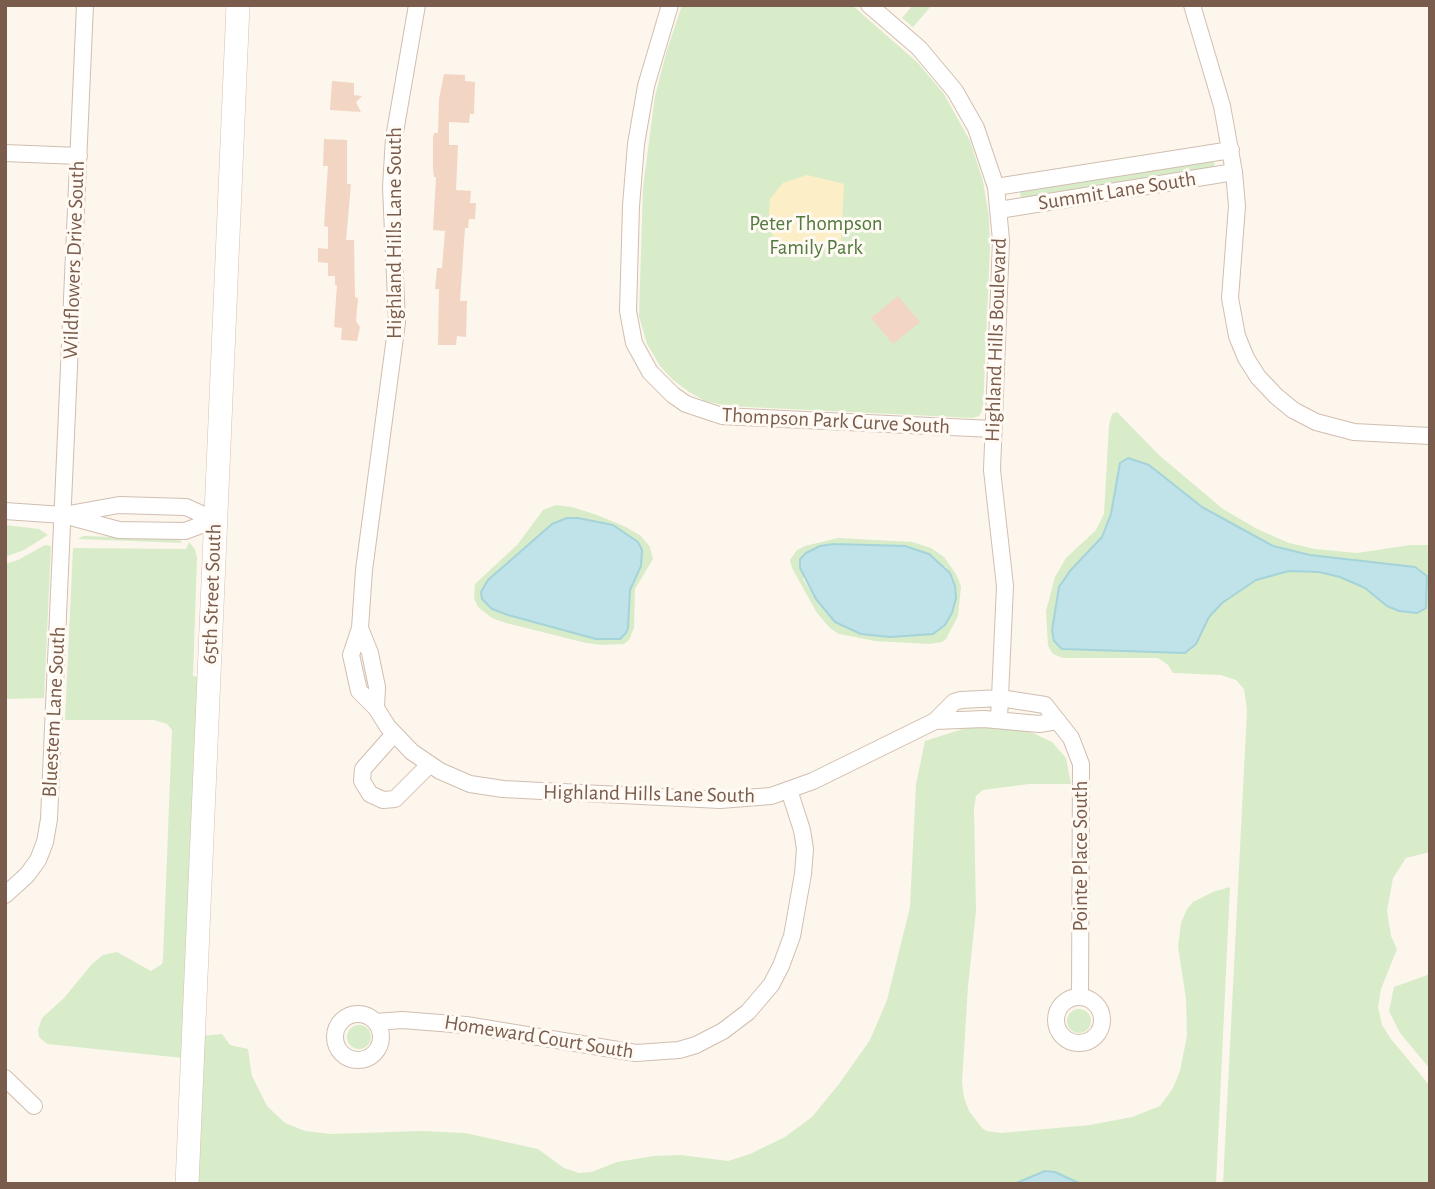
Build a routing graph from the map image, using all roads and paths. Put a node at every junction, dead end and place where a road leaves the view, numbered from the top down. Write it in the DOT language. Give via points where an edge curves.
graph roads {
  1 [pos="85,5"];
  2 [pos="238,5"];
  3 [pos="417,5"];
  4 [pos="670,5"];
  5 [pos="869,5"];
  6 [pos="1192,5"];
  7 [pos="1231,150"];
  8 [pos="5,153"];
  9 [pos="79,156"];
  10 [pos="1234,172"];
  11 [pos="996,187"];
  12 [pos="999,210"];
  13 [pos="992,429"];
  14 [pos="1430,436"];
  15 [pos="5,511"];
  16 [pos="63,515"];
  17 [pos="215,520"];
  18 [pos="1000,698"];
  19 [pos="999,719"];
  20 [pos="935,721"];
  21 [pos="1058,721"];
  22 [pos="394,734"];
  23 [pos="429,765"];
  24 [pos="789,790"];
  25 [pos="5,895"];
  26 [pos="1080,997"];
  27 [pos="376,1021"];
  28 [pos="5,1078"];
  29 [pos="34,1106"];
  30 [pos="187,1184"];
  1 -- 9 [label="street, Wildflowers Drive South"];
  2 -- 17 [label="street, 65th Street South"];
  3 -- 22 [label="street, Highland Hills Lane South" via="394,138 396,335 360,628 377,687 376,708"];
  4 -- 13 [label="street, Thompson Park Curve South" via="646,86 631,205 628,311 634,343 650,372 686,404 722,416"];
  5 -- 11 [label="street, Highland Hills Boulevard" via="919,48 956,90 982,142"];
  6 -- 7 [label="street"];
  7 -- 10 [label="street"];
  7 -- 11 [label="street, Summit Lane South"];
  8 -- 9 [label="street"];
  9 -- 16 [label="street, Wildflowers Drive South"];
  10 -- 12 [label="street, Summit Lane South"];
  10 -- 14 [label="street" via="1237,206 1231,309 1238,339 1256,374 1289,407 1325,425"];
  11 -- 12 [label="street, Highland Hills Boulevard"];
  12 -- 13 [label="street, Highland Hills Boulevard"];
  13 -- 18 [label="street, Highland Hills Boulevard" via="992,479 1005,586"];
  15 -- 16 [label="street"];
  16 -- 17 [label="street" via="119,505 186,507"];
  16 -- 17 [label="street" via="119,530 185,531"];
  16 -- 25 [label="street, Bluestem Lane South" via="47,832 35,864"];
  17 -- 30 [label="street, 65th Street South"];
  18 -- 19 [label="street, Highland Hills Boulevard"];
  18 -- 20 [label="street, Highland Hills Lane South" via="954,702"];
  18 -- 21 [label="street, Pointe Place South" via="1045,705"];
  19 -- 20 [label="street, Highland Hills Lane South"];
  19 -- 21 [label="street"];
  20 -- 24 [label="street, Highland Hills Lane South"];
  21 -- 26 [label="street, Pointe Place South" via="1074,743 1082,770"];
  22 -- 23 [label="street, Highland Hills Lane South"];
  22 -- 23 [label="street" via="363,769 363,785 370,794 396,799"];
  23 -- 24 [label="street, Highland Hills Lane South" via="464,782 503,789 720,800 760,798"];
  24 -- 27 [label="street, Homeward Court South" via="805,849 792,936 771,985 748,1012 723,1031 696,1045 636,1053 466,1025"];
  28 -- 29 [label="street"];
}
